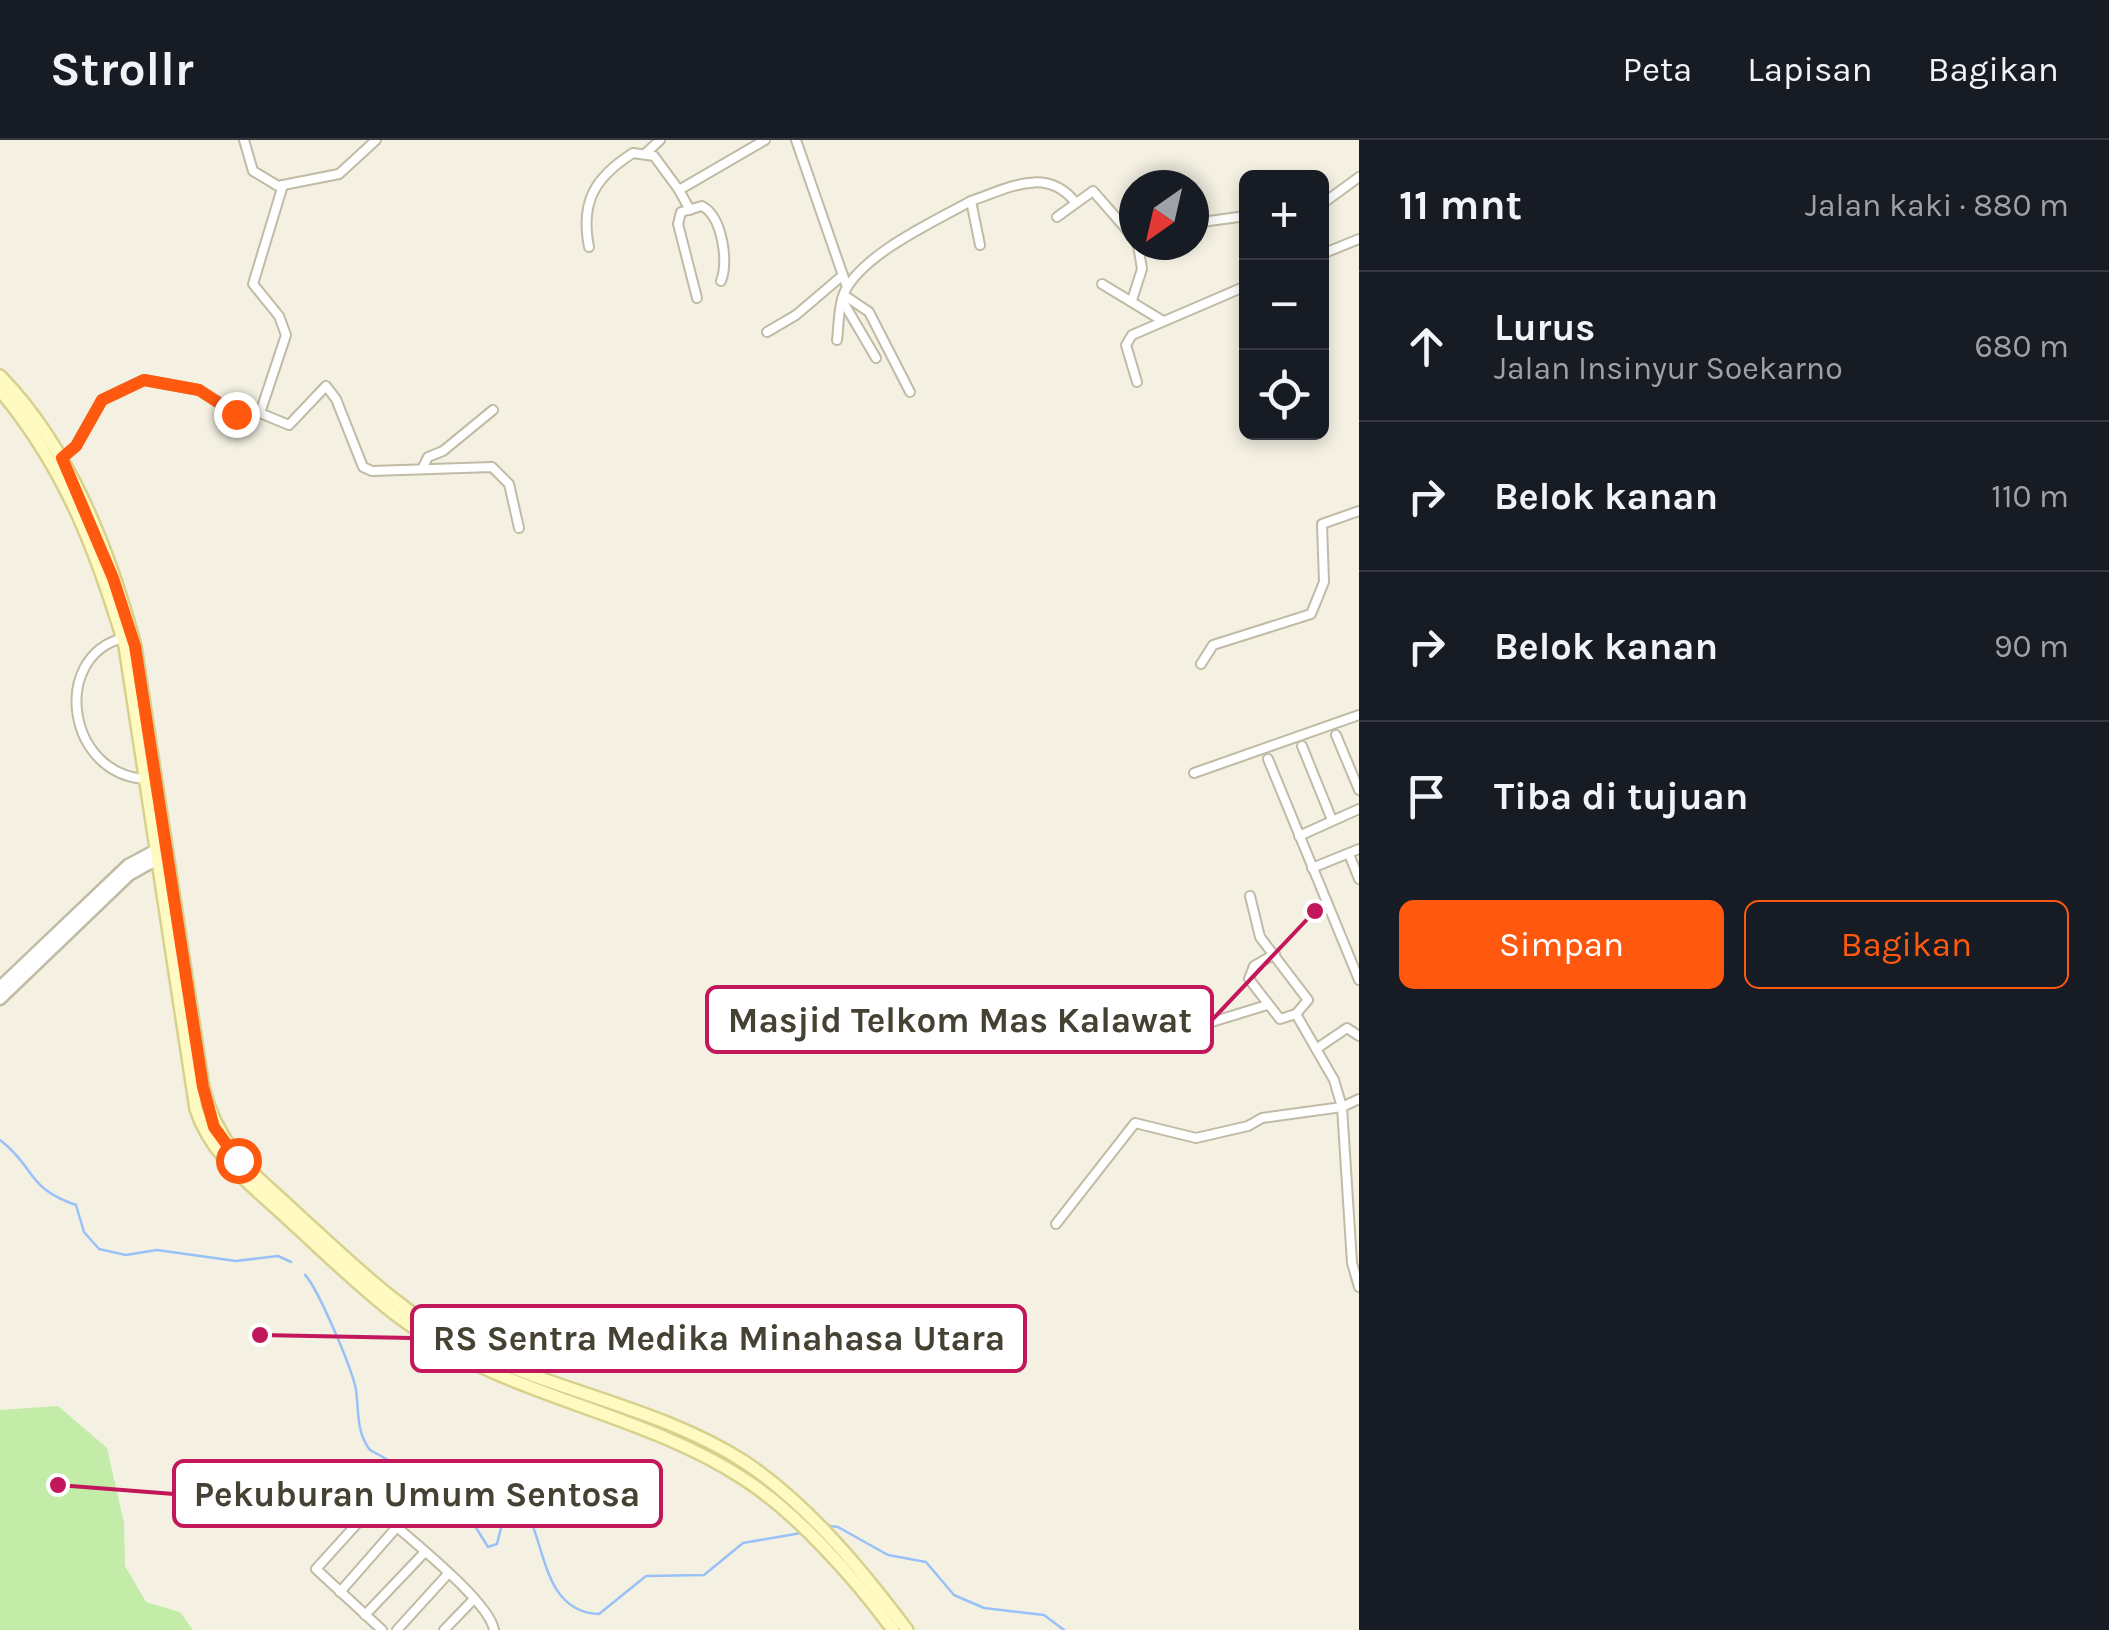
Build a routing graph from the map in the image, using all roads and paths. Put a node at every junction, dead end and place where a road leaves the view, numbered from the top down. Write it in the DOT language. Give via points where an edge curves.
graph roads {
  1 [pos="244,140"];
  2 [pos="376,140"];
  3 [pos="660,140"];
  4 [pos="765,140"];
  5 [pos="796,140"];
  6 [pos="647,152"];
  7 [pos="1359,176"];
  8 [pos="284,186"];
  9 [pos="679,190"];
  10 [pos="1329,199"];
  11 [pos="971,201"];
  12 [pos="1075,202"];
  13 [pos="690,210"];
  14 [pos="1057,216"];
  15 [pos="1239,217"];
  16 [pos="1118,220"];
  17 [pos="1209,221"];
  18 [pos="1359,239"];
  19 [pos="980,246"];
  20 [pos="589,247"];
  21 [pos="1329,251"];
  22 [pos="1140,260"];
  23 [pos="843,275"];
  24 [pos="721,281"];
  25 [pos="1102,284"];
  26 [pos="1239,289"];
  27 [pos="844,294"];
  28 [pos="697,298"];
  29 [pos="1132,300"];
  30 [pos="1163,321"];
  31 [pos="767,332"];
  32 [pos="837,340"];
  33 [pos="876,358"];
  34 [pos="0,376"];
  35 [pos="1137,382"];
  36 [pos="0,390"];
  37 [pos="910,392"];
  38 [pos="493,410"];
  39 [pos="260,413"];
  40 [pos="62,458"];
  41 [pos="424,467"];
  42 [pos="1359,511"];
  43 [pos="519,528"];
  44 [pos="122,638"];
  45 [pos="1201,664"];
  46 [pos="1359,715"];
  47 [pos="1336,735"];
  48 [pos="1302,746"];
  49 [pos="1268,759"];
  50 [pos="1194,773"];
  51 [pos="146,779"];
  52 [pos="1359,790"];
  53 [pos="1359,809"];
  54 [pos="1332,820"];
  55 [pos="1299,836"];
  56 [pos="1359,850"];
  57 [pos="162,852"];
  58 [pos="1349,854"];
  59 [pos="1312,868"];
  60 [pos="1359,878"];
  61 [pos="1250,896"];
  62 [pos="1359,949"];
  63 [pos="1274,954"];
  64 [pos="1348,954"];
  65 [pos="1359,980"];
  66 [pos="0,987"];
  67 [pos="0,999"];
  68 [pos="1267,1005"];
  69 [pos="1296,1014"];
  70 [pos="1202,1025"];
  71 [pos="1359,1036"];
  72 [pos="1316,1049"];
  73 [pos="1359,1100"];
  74 [pos="1342,1107"];
  75 [pos="1056,1224"];
  76 [pos="1359,1287"];
  77 [pos="396,1528"];
  78 [pos="819,1539"];
  79 [pos="424,1553"];
  80 [pos="447,1575"];
  81 [pos="340,1592"];
  82 [pos="474,1599"];
  83 [pos="365,1615"];
  84 [pos="382,1630"];
  85 [pos="398,1630"];
  86 [pos="444,1630"];
  87 [pos="493,1630"];
  88 [pos="893,1630"];
  89 [pos="907,1630"];
  1 -- 8 [label="street" via="253,171"];
  2 -- 8 [label="street" via="340,174"];
  3 -- 6 [label="street"];
  4 -- 9 [label="street"];
  5 -- 23 [label="street"];
  6 -- 9 [label="street"];
  6 -- 20 [label="street" via="632,153 594,185 585,218"];
  7 -- 10 [label="street"];
  8 -- 39 [label="street" via="254,282 286,335"];
  9 -- 13 [label="street"];
  11 -- 12 [label="street" via="1044,180"];
  11 -- 19 [label="street"];
  11 -- 27 [label="street" via="891,247"];
  12 -- 14 [label="street"];
  12 -- 16 [label="street" via="1096,192"];
  13 -- 24 [label="street" via="707,206 716,221 725,267"];
  13 -- 28 [label="street" via="680,213 678,224"];
  15 -- 17 [label="street"];
  18 -- 21 [label="street"];
  22 -- 29 [label="street"];
  23 -- 27 [label="street"];
  23 -- 31 [label="street"];
  25 -- 29 [label="street"];
  26 -- 30 [label="street"];
  27 -- 32 [label="street"];
  27 -- 33 [label="street"];
  27 -- 37 [label="street" via="869,312"];
  29 -- 30 [label="street"];
  30 -- 35 [label="street" via="1126,342"];
  34 -- 40 [label="main road"];
  36 -- 44 [label="main road" via="60,473"];
  38 -- 41 [label="street" via="428,457"];
  39 -- 40 [label="street" via="236,414 199,390 144,380 102,400"];
  39 -- 41 [label="street" via="295,423 328,386 364,467"];
  40 -- 57 [label="main road" via="126,613"];
  41 -- 43 [label="street" via="498,470 509,484"];
  42 -- 45 [label="street" via="1322,524 1324,582 1311,614 1213,645"];
  44 -- 51 [label="main road"];
  44 -- 51 [label="street" via="91,656 79,688 78,720 102,765 120,776"];
  46 -- 50 [label="street"];
  47 -- 52 [label="street"];
  48 -- 54 [label="street"];
  49 -- 55 [label="street"];
  51 -- 57 [label="main road"];
  53 -- 54 [label="street"];
  54 -- 55 [label="street"];
  55 -- 59 [label="street"];
  56 -- 58 [label="street"];
  57 -- 66 [label="street" via="128,865"];
  57 -- 67 [label="street"];
  57 -- 78 [label="main road" via="211,1121 238,1160 401,1321 467,1360 722,1465"];
  58 -- 59 [label="street"];
  58 -- 60 [label="street"];
  59 -- 64 [label="street"];
  61 -- 63 [label="street" via="1258,934"];
  62 -- 64 [label="street"];
  63 -- 68 [label="street" via="1248,976"];
  63 -- 69 [label="street" via="1308,1000"];
  64 -- 65 [label="street"];
  68 -- 69 [label="street" via="1282,1020"];
  68 -- 70 [label="street"];
  69 -- 72 [label="street"];
  71 -- 72 [label="street" via="1350,1027"];
  72 -- 74 [label="street"];
  73 -- 74 [label="street"];
  74 -- 75 [label="street" via="1262,1118 1196,1138 1135,1122"];
  74 -- 76 [label="street"];
  77 -- 79 [label="street"];
  77 -- 81 [label="street"];
  77 -- 81 [label="street" via="373,1506 316,1568"];
  78 -- 88 [label="main road"];
  78 -- 89 [label="main road"];
  79 -- 80 [label="street"];
  79 -- 83 [label="street"];
  80 -- 82 [label="street"];
  80 -- 85 [label="street"];
  81 -- 83 [label="street"];
  82 -- 86 [label="street"];
  82 -- 87 [label="street"];
  83 -- 84 [label="street"];
}
